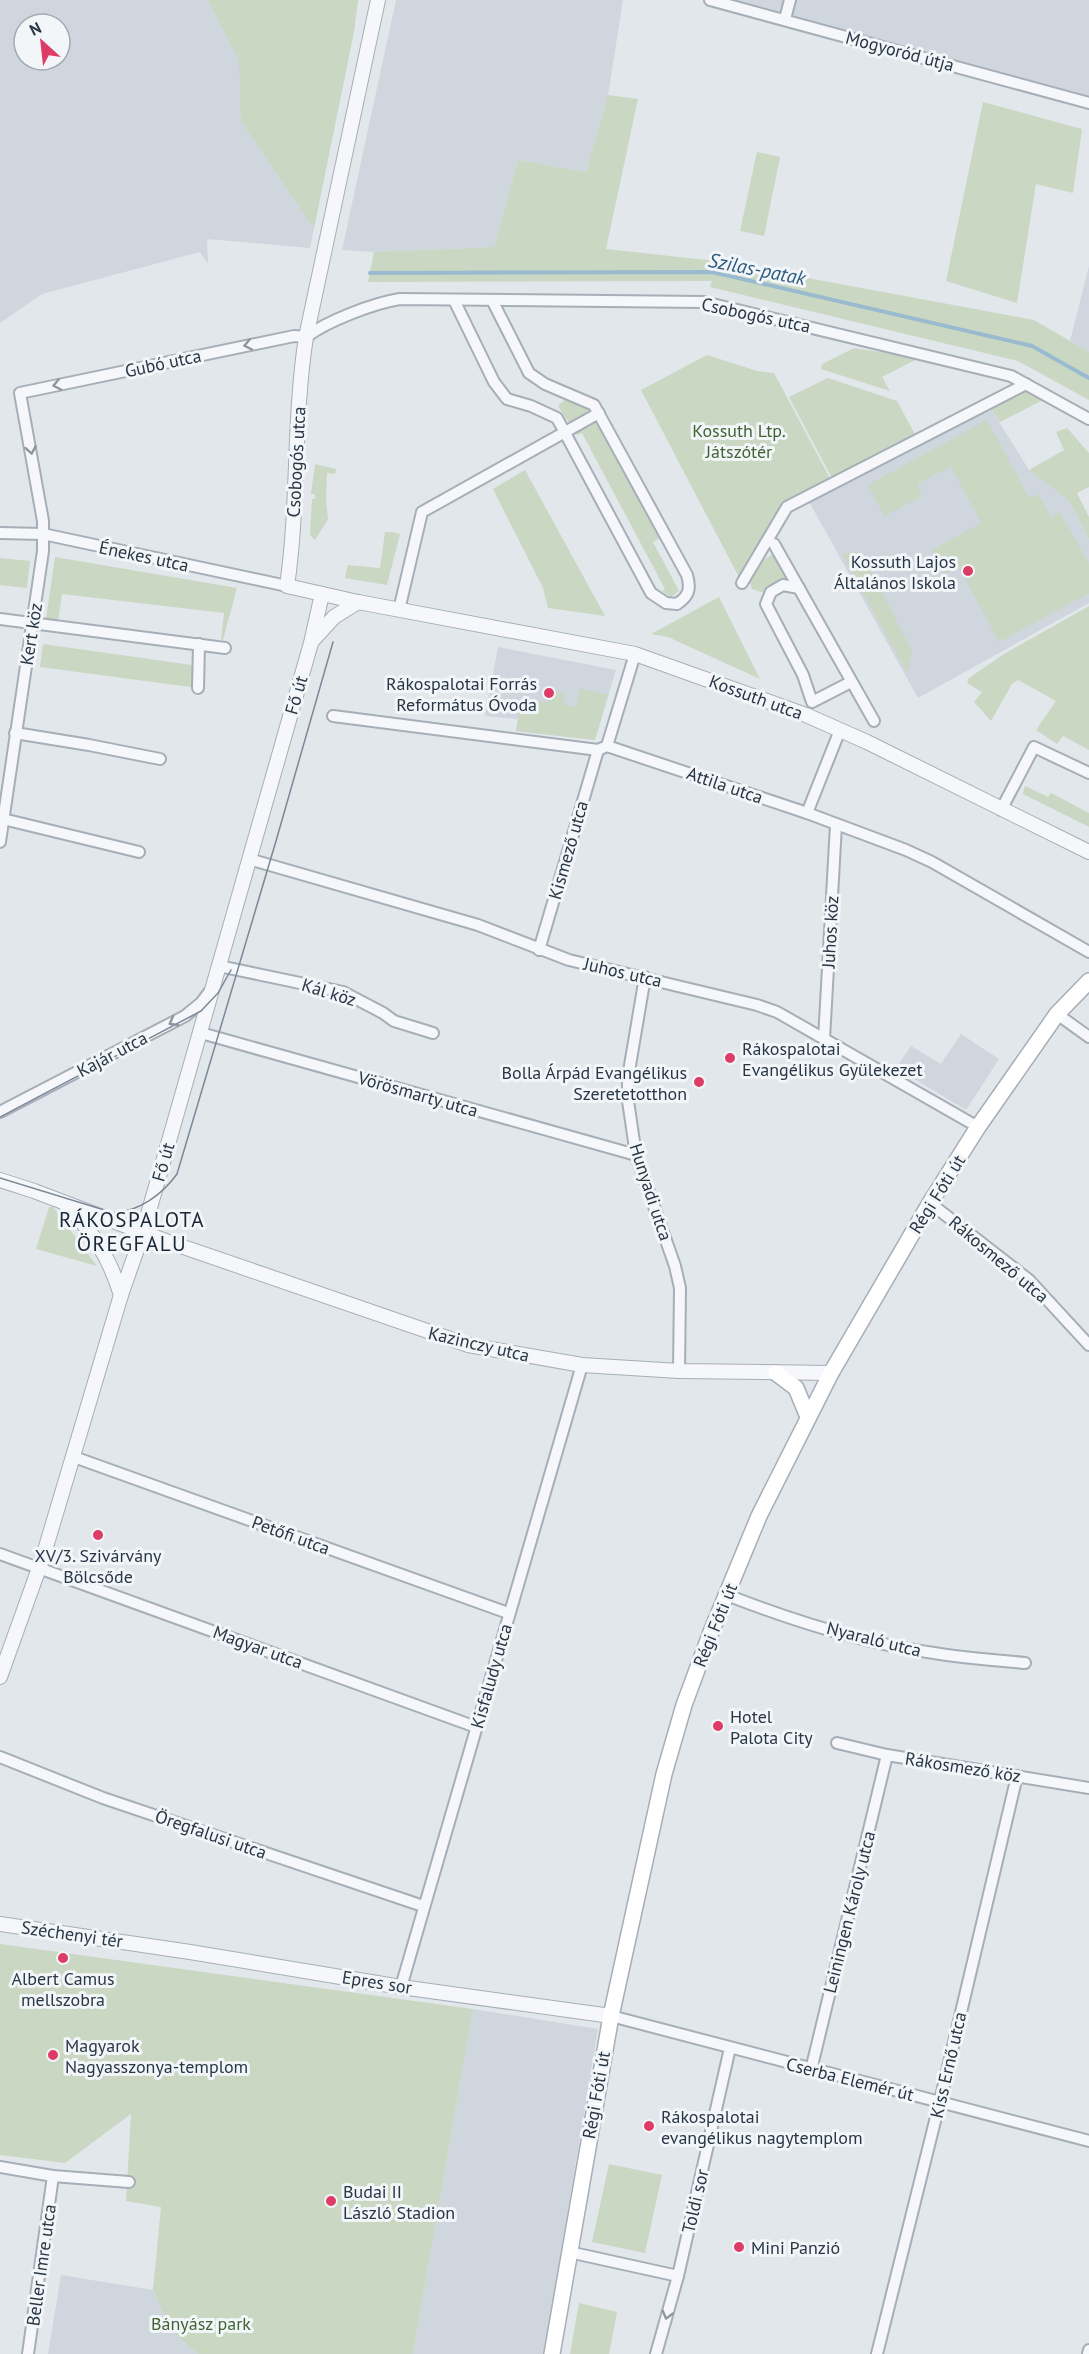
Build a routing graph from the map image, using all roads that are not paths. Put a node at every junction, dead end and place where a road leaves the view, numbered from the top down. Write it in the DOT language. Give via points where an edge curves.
graph roads {
  1 [pos="378,0"];
  2 [pos="710,0"];
  3 [pos="790,0"];
  4 [pos="785,19"];
  5 [pos="1089,103"];
  6 [pos="453,300"];
  7 [pos="492,300"];
  8 [pos="306,337"];
  9 [pos="1026,384"];
  10 [pos="20,393"];
  11 [pos="599,413"];
  12 [pos="1089,419"];
  13 [pos="565,432"];
  14 [pos="0,533"];
  15 [pos="43,534"];
  16 [pos="774,544"];
  17 [pos="742,583"];
  18 [pos="287,586"];
  19 [pos="799,588"];
  20 [pos="322,594"];
  21 [pos="358,602"];
  22 [pos="399,610"];
  23 [pos="0,619"];
  24 [pos="34,622"];
  25 [pos="310,643"];
  26 [pos="199,644"];
  27 [pos="225,648"];
  28 [pos="635,654"];
  29 [pos="851,682"];
  30 [pos="198,688"];
  31 [pos="809,708"];
  32 [pos="333,716"];
  33 [pos="874,721"];
  34 [pos="840,730"];
  35 [pos="15,733"];
  36 [pos="602,748"];
  37 [pos="160,759"];
  38 [pos="1089,773"];
  39 [pos="1001,810"];
  40 [pos="807,813"];
  41 [pos="3,819"];
  42 [pos="836,825"];
  43 [pos="0,842"];
  44 [pos="139,852"];
  45 [pos="1089,852"];
  46 [pos="249,859"];
  47 [pos="539,950"];
  48 [pos="1089,952"];
  49 [pos="219,966"];
  50 [pos="645,977"];
  51 [pos="1089,981"];
  52 [pos="215,983"];
  53 [pos="1057,1014"];
  54 [pos="201,1033"];
  55 [pos="433,1033"];
  56 [pos="1089,1037"];
  57 [pos="824,1039"];
  58 [pos="0,1112"];
  59 [pos="978,1127"];
  60 [pos="636,1155"];
  61 [pos="0,1180"];
  62 [pos="63,1202"];
  63 [pos="930,1203"];
  64 [pos="143,1232"];
  65 [pos="122,1294"];
  66 [pos="1089,1345"];
  67 [pos="582,1365"];
  68 [pos="679,1371"];
  69 [pos="776,1373"];
  70 [pos="831,1373"];
  71 [pos="808,1417"];
  72 [pos="74,1457"];
  73 [pos="0,1554"];
  74 [pos="39,1568"];
  75 [pos="727,1595"];
  76 [pos="508,1613"];
  77 [pos="1025,1663"];
  78 [pos="0,1677"];
  79 [pos="476,1727"];
  80 [pos="837,1743"];
  81 [pos="888,1755"];
  82 [pos="0,1757"];
  83 [pos="1017,1776"];
  84 [pos="1089,1788"];
  85 [pos="423,1905"];
  86 [pos="0,1924"];
  87 [pos="144,1945"];
  88 [pos="401,1987"];
  89 [pos="611,2016"];
  90 [pos="730,2048"];
  91 [pos="811,2070"];
  92 [pos="940,2101"];
  93 [pos="1089,2140"];
  94 [pos="0,2167"];
  95 [pos="53,2176"];
  96 [pos="129,2182"];
  97 [pos="569,2252"];
  98 [pos="678,2276"];
  99 [pos="28,2354"];
  100 [pos="552,2354"];
  101 [pos="656,2354"];
  102 [pos="877,2354"];
  1 -- 8 [label="street, Csobogós utca"];
  2 -- 4 [label="street, Mogyoród útja"];
  3 -- 4 [label="street"];
  4 -- 5 [label="street, Mogyoród útja"];
  6 -- 7 [label="street, Csobogós utca"];
  6 -- 8 [label="street, Csobogós utca" via="381,302"];
  6 -- 13 [label="street" via="494,382 507,399 557,418"];
  7 -- 9 [label="street, Csobogós utca" via="704,302 1011,376"];
  7 -- 11 [label="street" via="529,373 594,405"];
  8 -- 10 [label="street, Gubó utca, one-way" via="294,336"];
  8 -- 18 [label="street, Csobogós utca"];
  9 -- 12 [label="street, Csobogós utca"];
  9 -- 17 [label="street" via="787,507"];
  10 -- 15 [label="street, Kert köz, one-way"];
  11 -- 13 [label="street"];
  11 -- 13 [label="street" via="687,575 687,597 677,604 666,603 651,593"];
  13 -- 22 [label="street" via="422,512"];
  14 -- 15 [label="street, Énekes utca"];
  15 -- 18 [label="street, Énekes utca"];
  15 -- 24 [label="street, Kert köz"];
  16 -- 19 [label="street"];
  18 -- 20 [label="street, Kossuth utca"];
  19 -- 29 [label="street"];
  19 -- 31 [label="street" via="783,585 771,592 766,604 802,675"];
  20 -- 21 [label="street, Kossuth utca"];
  20 -- 25 [label="street, Fő út"];
  21 -- 22 [label="street, Kossuth utca"];
  21 -- 25 [label="street, Fő út" via="334,617"];
  22 -- 28 [label="street, Kossuth utca"];
  23 -- 24 [label="street"];
  24 -- 26 [label="street"];
  24 -- 35 [label="street, Kert köz"];
  25 -- 46 [label="street, Fő út"];
  26 -- 27 [label="street"];
  26 -- 30 [label="street"];
  28 -- 31 [label="street, Kossuth utca"];
  28 -- 36 [label="street, Kismező utca"];
  29 -- 31 [label="street"];
  29 -- 33 [label="street"];
  31 -- 34 [label="street, Kossuth utca"];
  32 -- 36 [label="street, Attila utca"];
  34 -- 39 [label="street, Kossuth utca"];
  34 -- 40 [label="street"];
  35 -- 37 [label="street"];
  35 -- 41 [label="street, Kert köz"];
  36 -- 40 [label="street, Attila utca"];
  36 -- 47 [label="street, Kismező utca"];
  38 -- 39 [label="street" via="1034,747"];
  39 -- 45 [label="street, Kossuth utca"];
  40 -- 42 [label="street, Attila utca"];
  41 -- 43 [label="street, Kert köz"];
  41 -- 44 [label="street"];
  42 -- 48 [label="street, Attila utca" via="932,862"];
  42 -- 57 [label="street, Juhos köz"];
  46 -- 47 [label="street, Juhos utca" via="478,925"];
  46 -- 49 [label="street, Fő út"];
  47 -- 50 [label="street, Juhos utca"];
  49 -- 52 [label="street, Fő út"];
  49 -- 55 [label="street, Kál köz" via="343,992 394,1021"];
  50 -- 57 [label="street, Juhos utca" via="757,1005"];
  50 -- 60 [label="street, Hunyadi utca" via="628,1077"];
  51 -- 53 [label="main road, Régi Fóti út"];
  52 -- 54 [label="street, Fő út"];
  52 -- 58 [label="street, Kajár utca, one-way" via="201,1003 185,1016"];
  53 -- 56 [label="street"];
  53 -- 59 [label="main road, Régi Fóti út"];
  54 -- 60 [label="street, Vörösmarty utca"];
  54 -- 64 [label="street, Fő út"];
  57 -- 59 [label="street, Juhos utca"];
  59 -- 63 [label="main road, Régi Fóti út"];
  60 -- 68 [label="street, Hunyadi utca" via="680,1288"];
  61 -- 62 [label="street, Kazinczy utca"];
  62 -- 64 [label="street, Kazinczy utca"];
  62 -- 65 [label="street" via="98,1243"];
  63 -- 66 [label="street, Rákosmező utca" via="1029,1280"];
  63 -- 70 [label="main road, Régi Fóti út"];
  64 -- 65 [label="street, Fő út"];
  64 -- 67 [label="street, Kazinczy utca" via="468,1345"];
  65 -- 72 [label="street, Fő út"];
  67 -- 68 [label="street, Kazinczy utca"];
  67 -- 76 [label="street, Kisfaludy utca"];
  68 -- 69 [label="street, Kazinczy utca"];
  69 -- 70 [label="street, Kazinczy utca"];
  69 -- 71 [label="main road" via="796,1388"];
  70 -- 71 [label="main road, Régi Fóti út"];
  71 -- 75 [label="main road, Régi Fóti út" via="759,1516"];
  72 -- 74 [label="street, Fő út"];
  72 -- 76 [label="street, Petőfi utca"];
  73 -- 74 [label="street, Magyar utca"];
  74 -- 78 [label="street, Fő út"];
  74 -- 79 [label="street, Magyar utca"];
  75 -- 77 [label="street, Nyaraló utca" via="897,1647"];
  75 -- 89 [label="main road, Régi Fóti út" via="684,1705 664,1774"];
  76 -- 79 [label="street, Kisfaludy utca"];
  79 -- 85 [label="street, Kisfaludy utca"];
  80 -- 81 [label="street, Rákosmező köz"];
  81 -- 83 [label="street, Rákosmező köz"];
  81 -- 91 [label="street, Leiningen Károly utca"];
  82 -- 85 [label="street, Öregfalusi utca" via="103,1797"];
  83 -- 84 [label="street, Rákosmező köz"];
  83 -- 92 [label="street, Kiss Ernő utca"];
  85 -- 88 [label="street, Kisfaludy utca"];
  86 -- 87 [label="street, Széchenyi tér"];
  87 -- 88 [label="street, Epres sor"];
  88 -- 89 [label="street, Epres sor"];
  89 -- 90 [label="street, Cserba Elemér út"];
  89 -- 97 [label="main road, Régi Fóti út"];
  90 -- 91 [label="street, Cserba Elemér út"];
  90 -- 98 [label="street, Toldi sor"];
  91 -- 92 [label="street, Cserba Elemér út"];
  92 -- 93 [label="street, Cserba Elemér út"];
  92 -- 102 [label="street, Kiss Ernő utca"];
  94 -- 95 [label="street"];
  95 -- 96 [label="street"];
  95 -- 99 [label="street, Beller Imre utca"];
  97 -- 98 [label="street"];
  97 -- 100 [label="main road, Régi Fóti út"];
  98 -- 101 [label="street, Toldi sor, one-way"];
}
